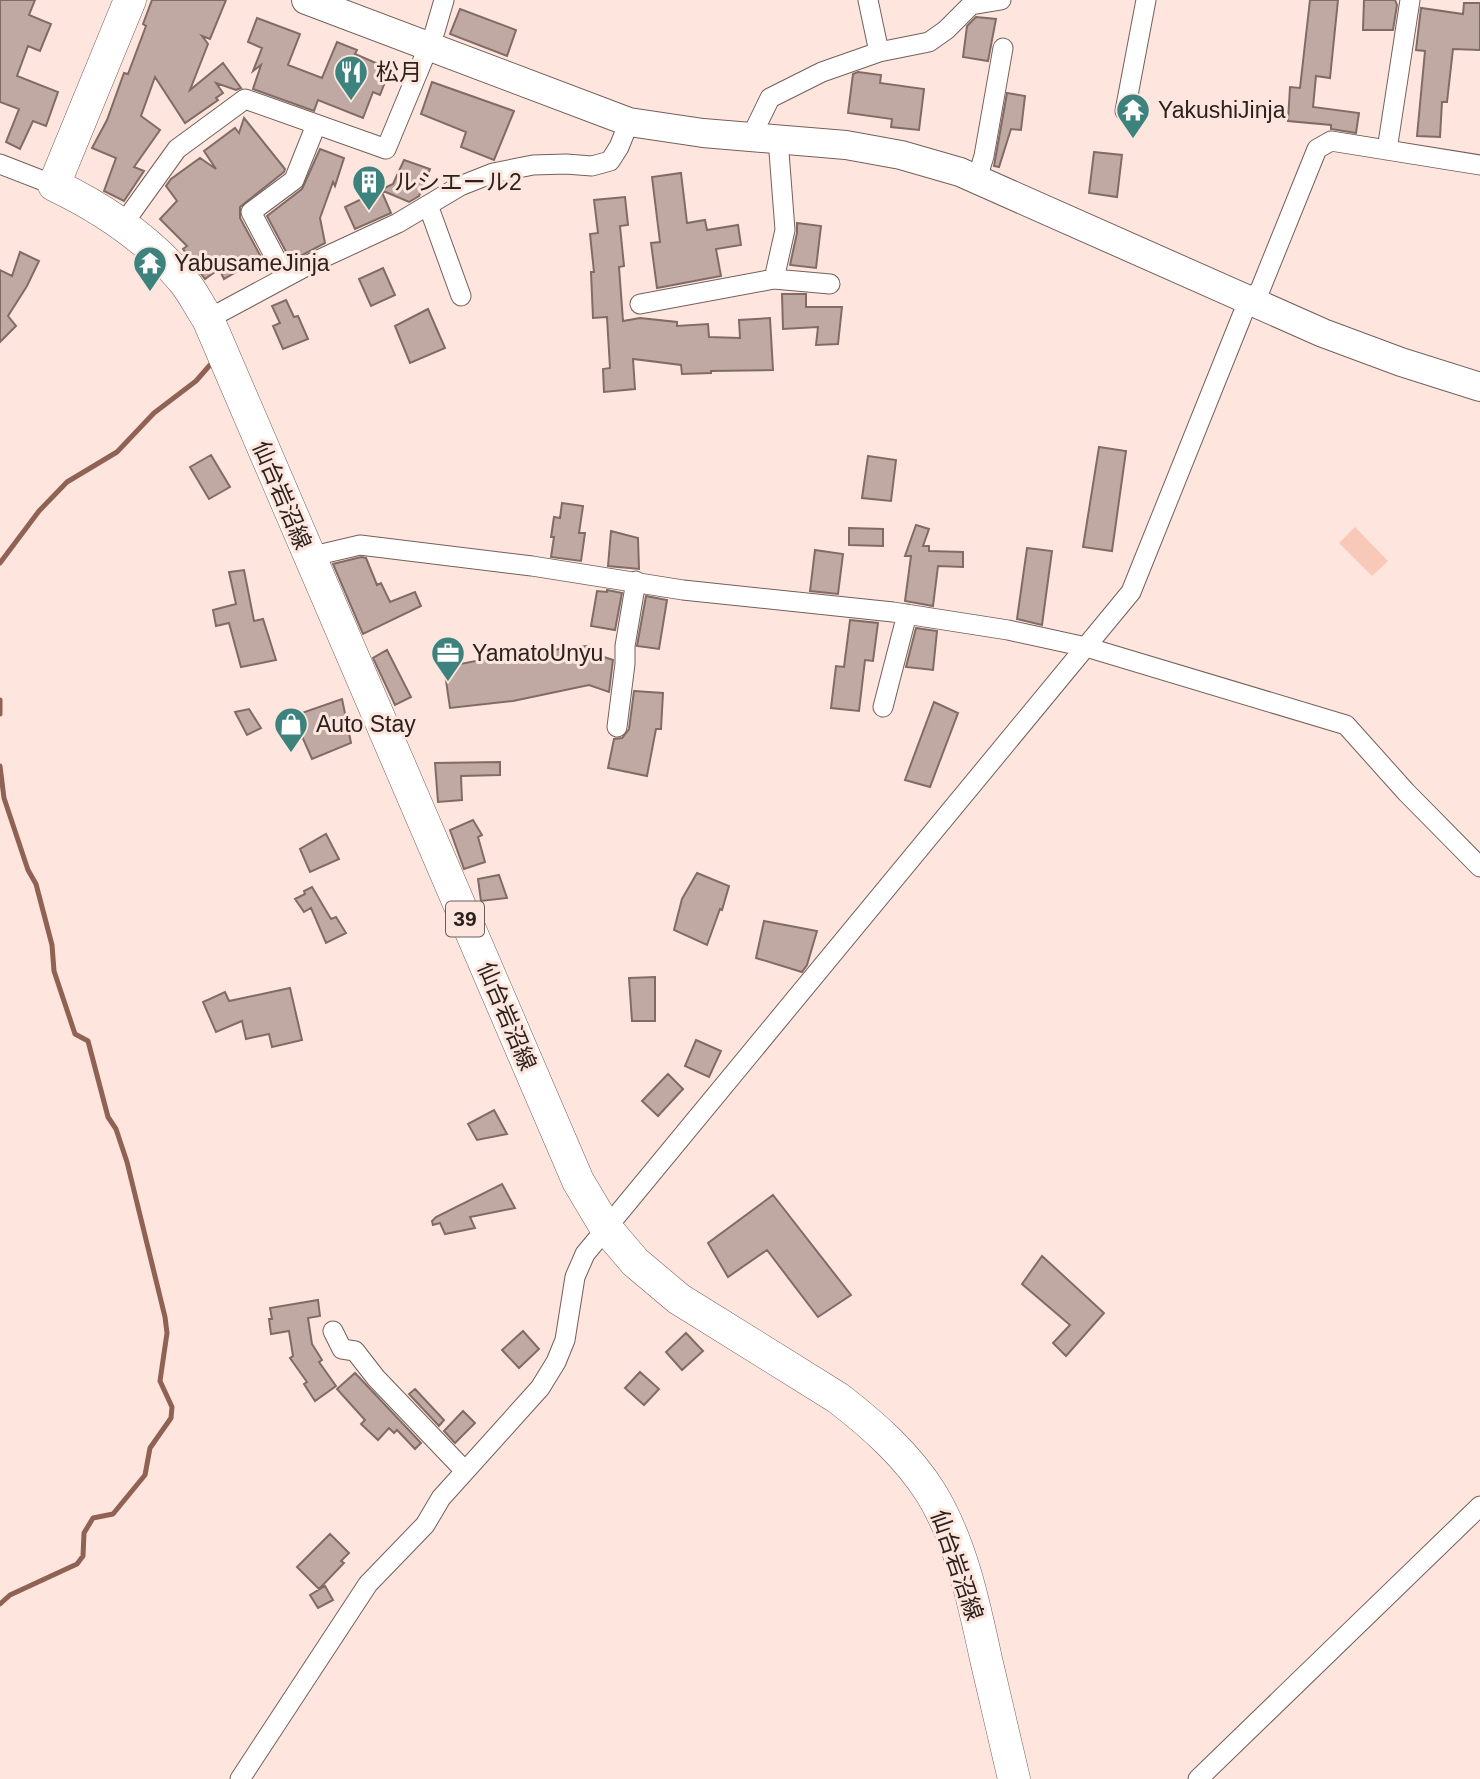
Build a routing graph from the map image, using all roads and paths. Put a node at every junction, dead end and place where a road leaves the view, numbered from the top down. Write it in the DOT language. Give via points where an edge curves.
graph roads {
  1 [pos="130,0"];
  2 [pos="306,0"];
  3 [pos="444,0"];
  4 [pos="868,0"];
  5 [pos="1001,0"];
  6 [pos="1146,0"];
  7 [pos="1410,0"];
  8 [pos="428,48"];
  9 [pos="1003,48"];
  10 [pos="879,52"];
  11 [pos="1125,111"];
  12 [pos="629,122"];
  13 [pos="316,125"];
  14 [pos="764,138"];
  15 [pos="1387,150"];
  16 [pos="0,164"];
  17 [pos="1480,165"];
  18 [pos="977,179"];
  19 [pos="54,185"];
  20 [pos="428,205"];
  21 [pos="123,224"];
  22 [pos="285,276"];
  23 [pos="774,279"];
  24 [pos="830,285"];
  25 [pos="461,296"];
  26 [pos="1248,301"];
  27 [pos="640,304"];
  28 [pos="208,319"];
  29 [pos="1480,387"];
  30 [pos="309,557"];
  31 [pos="636,581"];
  32 [pos="907,614"];
  33 [pos="1086,647"];
  34 [pos="883,707"];
  35 [pos="617,727"];
  36 [pos="1480,867"];
  37 [pos="606,1228"];
  38 [pos="333,1331"];
  39 [pos="465,1471"];
  40 [pos="1480,1506"];
  41 [pos="240,1779"];
  42 [pos="1014,1779"];
  43 [pos="1198,1779"];
  1 -- 19 [label="main road"];
  2 -- 8 [label="street"];
  3 -- 8 [label="street"];
  4 -- 10 [label="street"];
  5 -- 10 [label="street" via="971,5 929,42"];
  6 -- 11 [label="street"];
  7 -- 15 [label="street"];
  8 -- 12 [label="street"];
  8 -- 13 [label="street" via="386,149"];
  9 -- 18 [label="street"];
  10 -- 14 [label="street" via="822,72 770,98"];
  12 -- 14 [label="street"];
  12 -- 20 [label="street" via="610,161 592,166 533,165 493,173"];
  13 -- 21 [label="street" via="245,99 177,149"];
  13 -- 22 [label="street" via="294,180 251,212"];
  14 -- 18 [label="street" via="901,155"];
  14 -- 23 [label="street" via="785,230"];
  15 -- 17 [label="street"];
  15 -- 26 [label="street" via="1331,141 1317,149 1260,290"];
  16 -- 19 [label="street"];
  18 -- 26 [label="street"];
  19 -- 21 [label="main road, 仙台岩沼線 / 39"];
  20 -- 22 [label="street"];
  20 -- 25 [label="street"];
  21 -- 28 [label="main road, 仙台岩沼線 / 39" via="183,279"];
  22 -- 28 [label="street"];
  23 -- 24 [label="street"];
  23 -- 27 [label="street"];
  26 -- 29 [label="street" via="1401,362"];
  26 -- 33 [label="street" via="1131,592"];
  28 -- 30 [label="main road, 仙台岩沼線 / 39"];
  30 -- 31 [label="street" via="360,545"];
  30 -- 37 [label="main road, 仙台岩沼線 / 39" via="573,1169"];
  31 -- 32 [label="street"];
  31 -- 35 [label="street"];
  32 -- 33 [label="street"];
  32 -- 34 [label="street"];
  33 -- 36 [label="street" via="1346,725"];
  33 -- 37 [label="street"];
  37 -- 39 [label="street" via="585,1254 575,1277 565,1340 556,1362 540,1388"];
  37 -- 42 [label="main road, 仙台岩沼線 / 39" via="635,1262 679,1299 858,1413 894,1446 931,1493 972,1594"];
  38 -- 39 [label="street" via="342,1349 355,1351"];
  39 -- 41 [label="street" via="440,1498 425,1525 368,1584"];
  40 -- 43 [label="street"];
}
